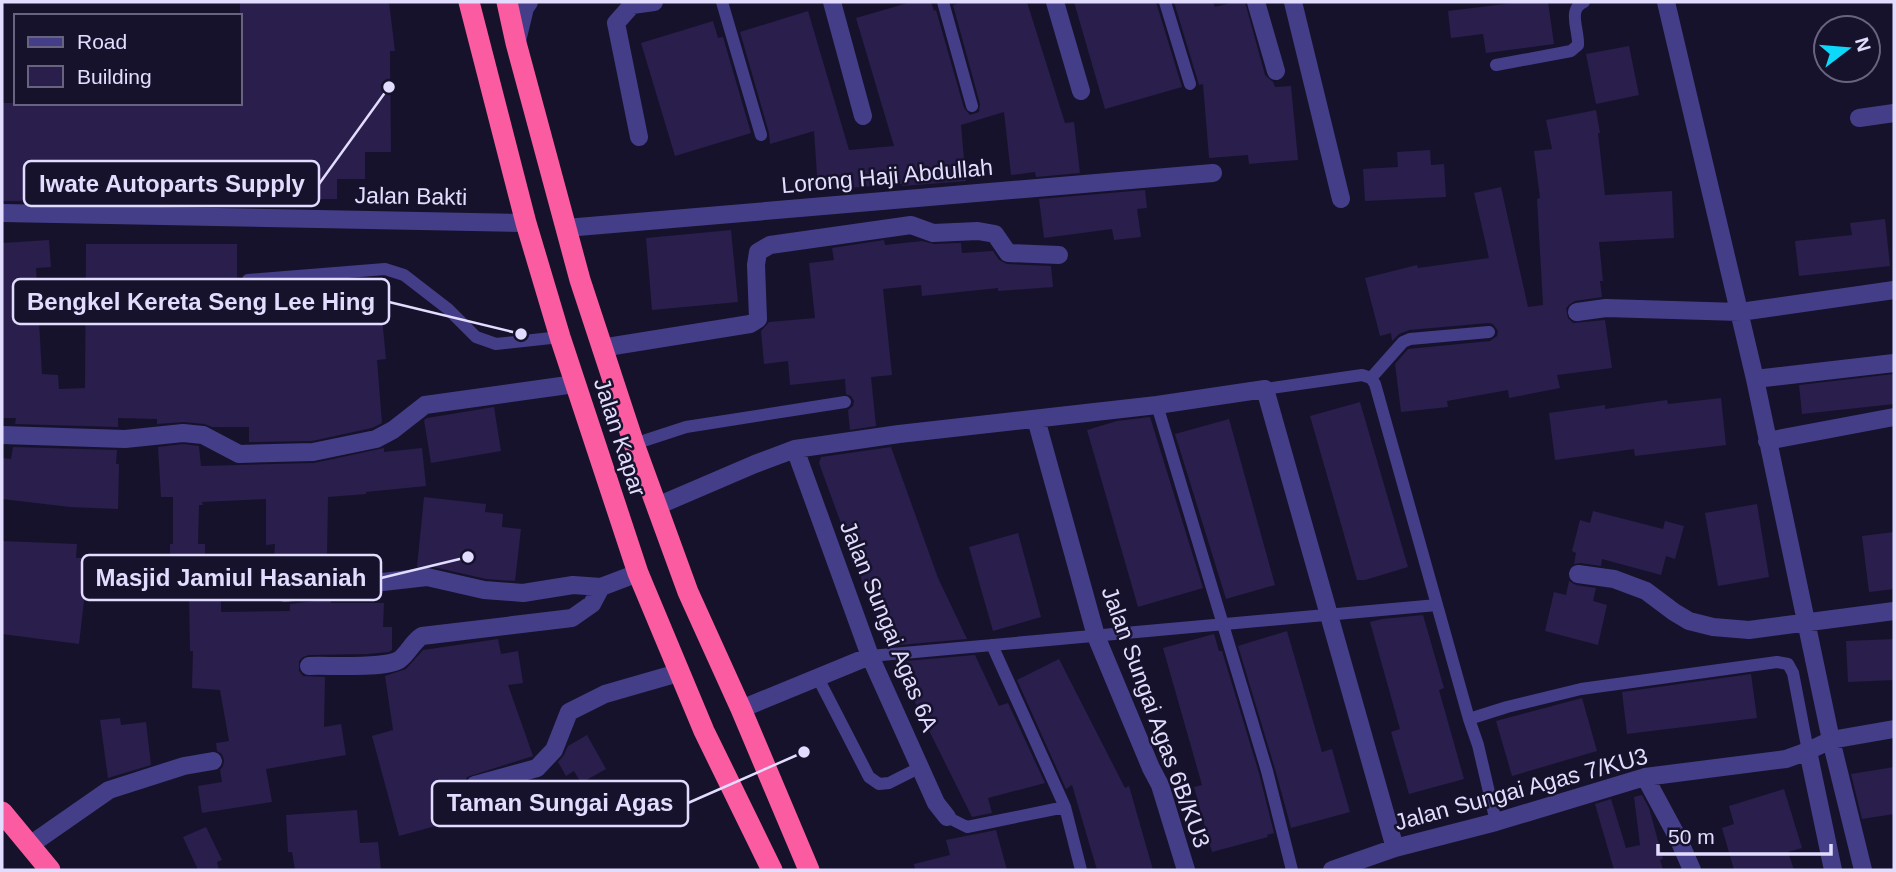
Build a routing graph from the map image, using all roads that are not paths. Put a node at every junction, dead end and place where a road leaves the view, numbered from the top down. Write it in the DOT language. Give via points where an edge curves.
graph roads {
  1 [pos="470,2"];
  2 [pos="508,2"];
  3 [pos="529,2"];
  4 [pos="654,2"];
  5 [pos="722,2"];
  6 [pos="832,2"];
  7 [pos="943,2"];
  8 [pos="1055,2"];
  9 [pos="1165,2"];
  10 [pos="1256,2"];
  11 [pos="1293,2"];
  12 [pos="1584,2"];
  13 [pos="1666,2"];
  14 [pos="516,43"];
  15 [pos="1496,65"];
  16 [pos="1276,71"];
  17 [pos="1190,84"];
  18 [pos="1081,91"];
  19 [pos="972,106"];
  20 [pos="1894,114"];
  21 [pos="863,116"];
  22 [pos="1859,118"];
  23 [pos="761,135"];
  24 [pos="639,137"];
  25 [pos="1213,173"];
  26 [pos="1341,200"];
  27 [pos="2,213"];
  28 [pos="526,223"];
  29 [pos="566,228"];
  30 [pos="1059,255"];
  31 [pos="248,280"];
  32 [pos="1894,290"];
  33 [pos="1577,312"];
  34 [pos="1740,312"];
  35 [pos="1489,332"];
  36 [pos="559,337"];
  37 [pos="601,348"];
  38 [pos="1894,363"];
  39 [pos="1371,378"];
  40 [pos="1755,379"];
  41 [pos="575,384"];
  42 [pos="1265,389"];
  43 [pos="845,402"];
  44 [pos="1157,405"];
  45 [pos="1894,417"];
  46 [pos="1037,419"];
  47 [pos="2,435"];
  48 [pos="1767,441"];
  49 [pos="634,444"];
  50 [pos="795,449"];
  51 [pos="657,506"];
  52 [pos="638,573"];
  53 [pos="1578,574"];
  54 [pos="245,579"];
  55 [pos="601,587"];
  56 [pos="1437,605"];
  57 [pos="1894,611"];
  58 [pos="1330,615"];
  59 [pos="1807,623"];
  60 [pos="1224,624"];
  61 [pos="1096,636"];
  62 [pos="992,645"];
  63 [pos="870,656"];
  64 [pos="309,666"];
  65 [pos="678,673"];
  66 [pos="818,678"];
  67 [pos="741,709"];
  68 [pos="1469,719"];
  69 [pos="1894,729"];
  70 [pos="1831,740"];
  71 [pos="1808,751"];
  72 [pos="213,761"];
  73 [pos="920,767"];
  74 [pos="1645,777"];
  75 [pos="475,785"];
  76 [pos="1065,807"];
  77 [pos="2,812"];
  78 [pos="947,817"];
  79 [pos="1496,822"];
  80 [pos="30,845"];
  81 [pos="1395,848"];
  82 [pos="50,870"];
  83 [pos="772,870"];
  84 [pos="808,870"];
  85 [pos="1081,870"];
  86 [pos="1186,870"];
  87 [pos="1292,870"];
  88 [pos="1332,870"];
  89 [pos="1692,870"];
  90 [pos="1833,870"];
  91 [pos="1863,870"];
  1 -- 28 [label="highway, Jalan Kapar"];
  2 -- 14 [label="highway, Jalan Kapar"];
  3 -- 14 [label="street"];
  4 -- 24 [label="street" via="632,5 616,23"];
  5 -- 23 [label="lane"];
  6 -- 21 [label="street"];
  7 -- 19 [label="lane"];
  8 -- 18 [label="street"];
  9 -- 17 [label="lane"];
  10 -- 16 [label="street"];
  11 -- 26 [label="street"];
  12 -- 15 [label="lane" via="1574,11 1578,45 1571,51"];
  13 -- 34 [label="street"];
  14 -- 29 [label="highway, Jalan Kapar"];
  20 -- 22 [label="street"];
  25 -- 29 [label="street, Lorong Haji Abdullah"];
  27 -- 28 [label="street, Jalan Bakti"];
  28 -- 36 [label="highway, Jalan Kapar"];
  29 -- 37 [label="highway, Jalan Kapar"];
  30 -- 37 [label="street" via="1008,253 995,234 933,233 911,225 770,246 758,252 758,319 750,324"];
  31 -- 36 [label="lane" via="385,269 404,275 476,337 496,344"];
  32 -- 34 [label="street"];
  33 -- 34 [label="street" via="1606,308"];
  34 -- 40 [label="street"];
  35 -- 39 [label="lane" via="1410,339"];
  36 -- 41 [label="highway, Jalan Kapar"];
  37 -- 49 [label="highway, Jalan Kapar"];
  38 -- 40 [label="street"];
  39 -- 42 [label="lane" via="1362,375"];
  39 -- 56 [label="lane"];
  40 -- 48 [label="street"];
  41 -- 47 [label="street" via="425,405 376,439 313,452 239,454 202,435 183,433 125,439"];
  41 -- 52 [label="highway, Jalan Kapar"];
  42 -- 44 [label="street"];
  42 -- 58 [label="street"];
  43 -- 49 [label="lane" via="686,427"];
  44 -- 46 [label="street"];
  44 -- 60 [label="lane"];
  45 -- 48 [label="street"];
  46 -- 50 [label="street"];
  46 -- 61 [label="street, Jalan Sungai Agas 6B/KU3"];
  48 -- 59 [label="street"];
  49 -- 51 [label="highway, Jalan Kapar"];
  50 -- 51 [label="street"];
  50 -- 63 [label="street, Jalan Sungai Agas 6A"];
  51 -- 67 [label="highway, Jalan Kapar" via="688,592"];
  52 -- 55 [label="street"];
  52 -- 65 [label="highway, Jalan Kapar"];
  53 -- 59 [label="street" via="1614,579 1646,591 1689,621 1713,627 1749,630"];
  54 -- 55 [label="street" via="285,593 427,577 523,593 573,585"];
  55 -- 64 [label="street" via="593,604 572,618 422,636 400,659 386,664"];
  56 -- 58 [label="lane"];
  56 -- 68 [label="lane"];
  57 -- 59 [label="street"];
  58 -- 60 [label="lane"];
  58 -- 81 [label="street"];
  59 -- 70 [label="street"];
  60 -- 61 [label="lane"];
  60 -- 87 [label="lane"];
  61 -- 62 [label="lane"];
  61 -- 86 [label="street, Jalan Sungai Agas 6B/KU3" via="1160,785"];
  62 -- 63 [label="lane"];
  62 -- 76 [label="lane"];
  63 -- 66 [label="street"];
  63 -- 73 [label="street, Jalan Sungai Agas 6A"];
  65 -- 75 [label="street" via="605,694 569,712 554,750 537,768"];
  65 -- 83 [label="highway, Jalan Kapar"];
  66 -- 67 [label="street"];
  66 -- 73 [label="lane" via="869,777 879,784 889,783"];
  67 -- 84 [label="highway, Jalan Kapar"];
  68 -- 71 [label="lane" via="1581,689 1777,662 1788,664 1793,673"];
  68 -- 79 [label="lane"];
  69 -- 70 [label="street, Jalan Sungai Agas 7/KU3"];
  70 -- 71 [label="street, Jalan Sungai Agas 7/KU3"];
  70 -- 91 [label="street"];
  71 -- 74 [label="street, Jalan Sungai Agas 7/KU3" via="1786,759"];
  71 -- 90 [label="street"];
  72 -- 80 [label="street" via="109,790"];
  73 -- 78 [label="street, Jalan Sungai Agas 6A"];
  74 -- 79 [label="street, Jalan Sungai Agas 7/KU3"];
  74 -- 89 [label="street"];
  76 -- 78 [label="lane" via="967,827"];
  76 -- 85 [label="lane"];
  77 -- 80 [label="highway"];
  79 -- 81 [label="street, Jalan Sungai Agas 7/KU3"];
  80 -- 82 [label="highway"];
  81 -- 88 [label="street, Jalan Sungai Agas 7/KU3"];
}
